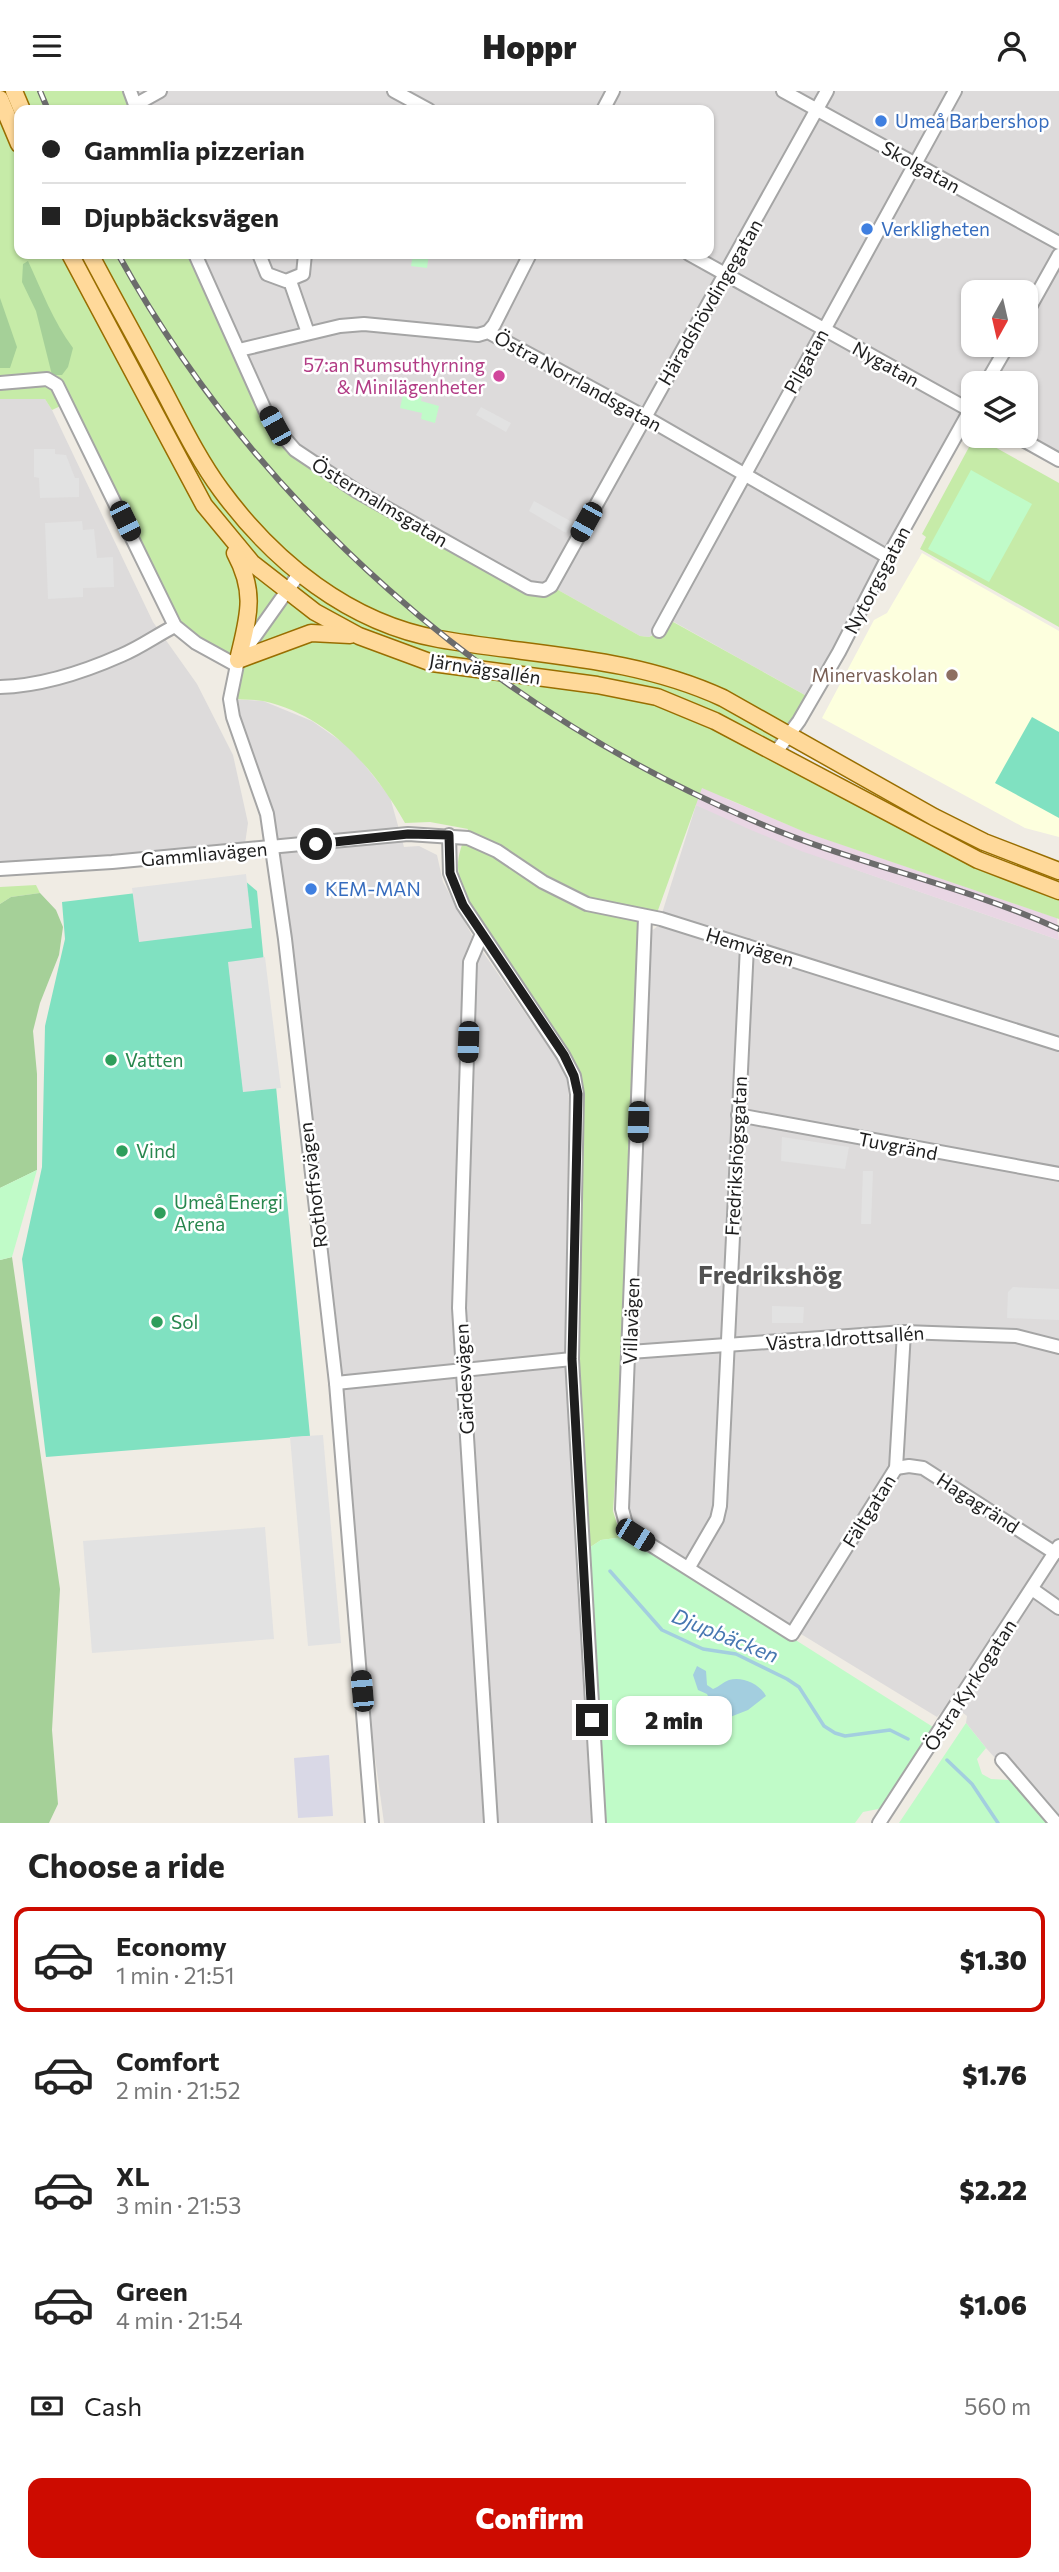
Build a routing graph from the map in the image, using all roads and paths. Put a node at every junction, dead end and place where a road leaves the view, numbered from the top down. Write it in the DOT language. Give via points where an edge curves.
graph roads {
  1 [pos="160,91"];
  2 [pos="783,91"];
  3 [pos="827,91"];
  4 [pos="955,91"];
  5 [pos="402,93"];
  6 [pos="0,99"];
  7 [pos="140,105"];
  8 [pos="421,105"];
  9 [pos="818,110"];
  10 [pos="14,131"];
  11 [pos="915,164"];
  12 [pos="1059,243"];
  13 [pos="1059,255"];
  14 [pos="73,259"];
  15 [pos="93,259"];
  16 [pos="197,259"];
  17 [pos="261,259"];
  18 [pos="304,259"];
  19 [pos="527,259"];
  20 [pos="698,259"];
  21 [pos="727,275"];
  22 [pos="290,281"];
  23 [pos="1038,293"];
  24 [pos="823,329"];
  25 [pos="488,332"];
  26 [pos="308,333"];
  27 [pos="239,351"];
  28 [pos="0,383"];
  29 [pos="961,403"];
  30 [pos="645,417"];
  31 [pos="961,428"];
  32 [pos="1038,448"];
  33 [pos="1059,460"];
  34 [pos="743,475"];
  35 [pos="224,533"];
  36 [pos="888,557"];
  37 [pos="299,574"];
  38 [pos="551,586"];
  39 [pos="286,592"];
  40 [pos="176,627"];
  41 [pos="659,631"];
  42 [pos="359,636"];
  43 [pos="237,662"];
  44 [pos="0,687"];
  45 [pos="788,734"];
  46 [pos="776,753"];
  47 [pos="449,835"];
  48 [pos="272,849"];
  49 [pos="0,869"];
  50 [pos="1059,871"];
  51 [pos="1059,891"];
  52 [pos="645,918"];
  53 [pos="481,936"];
  54 [pos="747,946"];
  55 [pos="1059,1044"];
  56 [pos="738,1115"];
  57 [pos="1059,1174"];
  58 [pos="904,1332"];
  59 [pos="726,1346"];
  60 [pos="1059,1347"];
  61 [pos="630,1352"];
  62 [pos="572,1359"];
  63 [pos="463,1370"];
  64 [pos="336,1383"];
  65 [pos="896,1468"];
  66 [pos="1057,1550"];
  67 [pos="689,1567"];
  68 [pos="1032,1589"];
  69 [pos="1059,1608"];
  70 [pos="793,1634"];
  71 [pos="1002,1760"];
  72 [pos="372,1823"];
  73 [pos="491,1823"];
  74 [pos="598,1823"];
  75 [pos="879,1823"];
  76 [pos="1056,1823"];
  1 -- 7 [label="street"];
  2 -- 9 [label="street, Skolgatan"];
  3 -- 9 [label="street, Häradshövdingegatan"];
  4 -- 11 [label="street, Pilgatan"];
  5 -- 8 [label="street"];
  6 -- 10 [label="main road"];
  9 -- 11 [label="street, Skolgatan"];
  9 -- 21 [label="street, Häradshövdingegatan"];
  11 -- 12 [label="street, Skolgatan"];
  11 -- 24 [label="street, Pilgatan"];
  13 -- 23 [label="street"];
  14 -- 35 [label="main road, Järnvägsallén" via="162,431"];
  15 -- 37 [label="main road, Järnvägsallén" via="202,462 242,517"];
  16 -- 27 [label="street, Östermalmsgatan"];
  17 -- 22 [label="street" via="267,274"];
  18 -- 22 [label="street" via="303,274"];
  19 -- 25 [label="street"];
  20 -- 21 [label="street, Nygatan"];
  21 -- 24 [label="street, Nygatan"];
  21 -- 30 [label="street, Häradshövdingegatan"];
  22 -- 26 [label="street"];
  24 -- 29 [label="street, Nygatan"];
  24 -- 34 [label="street, Pilgatan"];
  25 -- 26 [label="street, Östra Norrlandsgatan" via="478,335 363,324"];
  25 -- 30 [label="street, Östra Norrlandsgatan"];
  26 -- 27 [label="street, Östra Norrlandsgatan"];
  27 -- 38 [label="street, Östermalmsgatan" via="275,426 295,450 358,492 529,588"];
  28 -- 40 [label="street" via="47,379 57,385"];
  30 -- 34 [label="street, Östra Norrlandsgatan"];
  30 -- 38 [label="street, Häradshövdingegatan"];
  31 -- 36 [label="street, Nytorgsgatan"];
  32 -- 33 [label="street"];
  34 -- 36 [label="street, Östra Norrlandsgatan"];
  34 -- 41 [label="street, Pilgatan"];
  35 -- 39 [label="main road, Järnvägsallén"];
  35 -- 43 [label="main road" via="249,584 250,607"];
  36 -- 45 [label="street, Nytorgsgatan" via="839,652"];
  37 -- 39 [label="street, Rothoffsvägen"];
  37 -- 45 [label="main road, Järnvägsallén" via="363,614 412,633 647,670 707,691"];
  39 -- 42 [label="main road, Järnvägsallén"];
  39 -- 43 [label="street, Rothoffsvägen"];
  40 -- 43 [label="street" via="196,643"];
  40 -- 44 [label="street" via="99,664 33,683"];
  42 -- 43 [label="main road" via="312,633"];
  42 -- 46 [label="main road, Järnvägsallén" via="432,663 657,697"];
  43 -- 48 [label="street, Rothoffsvägen" via="230,699 233,717 260,789"];
  45 -- 46 [label="street, Nytorgsgatan"];
  45 -- 50 [label="main road, Järnvägsallén" via="984,842"];
  46 -- 51 [label="main road, Järnvägsallén" via="978,860"];
  47 -- 48 [label="street, Gammliavägen" via="408,834"];
  47 -- 52 [label="street, Hemvägen" via="478,841 542,883 587,904"];
  47 -- 53 [label="street" via="452,882"];
  48 -- 49 [label="street, Gammliavägen"];
  48 -- 64 [label="street, Rothoffsvägen"];
  52 -- 54 [label="street, Hemvägen"];
  52 -- 61 [label="street, Villavägen"];
  53 -- 62 [label="street" via="564,1055 578,1094"];
  53 -- 63 [label="street, Gärdesvägen" via="470,962 459,1308"];
  54 -- 55 [label="street, Hemvägen"];
  54 -- 56 [label="street, Fredrikshögsgatan"];
  56 -- 57 [label="street, Tuvgränd"];
  56 -- 59 [label="street, Fredrikshögsgatan"];
  58 -- 59 [label="street, Västra Idrottsallén"];
  58 -- 60 [label="street, Västra Idrottsallén" via="1016,1336"];
  58 -- 65 [label="street, Fältgatan"];
  59 -- 61 [label="street, Västra Idrottsallén"];
  59 -- 67 [label="street, Fredrikshögsgatan" via="720,1506"];
  61 -- 67 [label="street, Villavägen" via="622,1509 626,1524 635,1535"];
  62 -- 63 [label="street"];
  62 -- 74 [label="street"];
  63 -- 64 [label="street"];
  63 -- 73 [label="street, Gärdesvägen"];
  64 -- 72 [label="street, Rothoffsvägen"];
  65 -- 66 [label="street, Hagagränd" via="923,1468"];
  65 -- 70 [label="street, Fältgatan"];
  66 -- 68 [label="street, Östra Kyrkogatan"];
  67 -- 70 [label="street, Villavägen"];
  68 -- 69 [label="street"];
  68 -- 75 [label="street, Östra Kyrkogatan"];
  71 -- 76 [label="street"];
}
